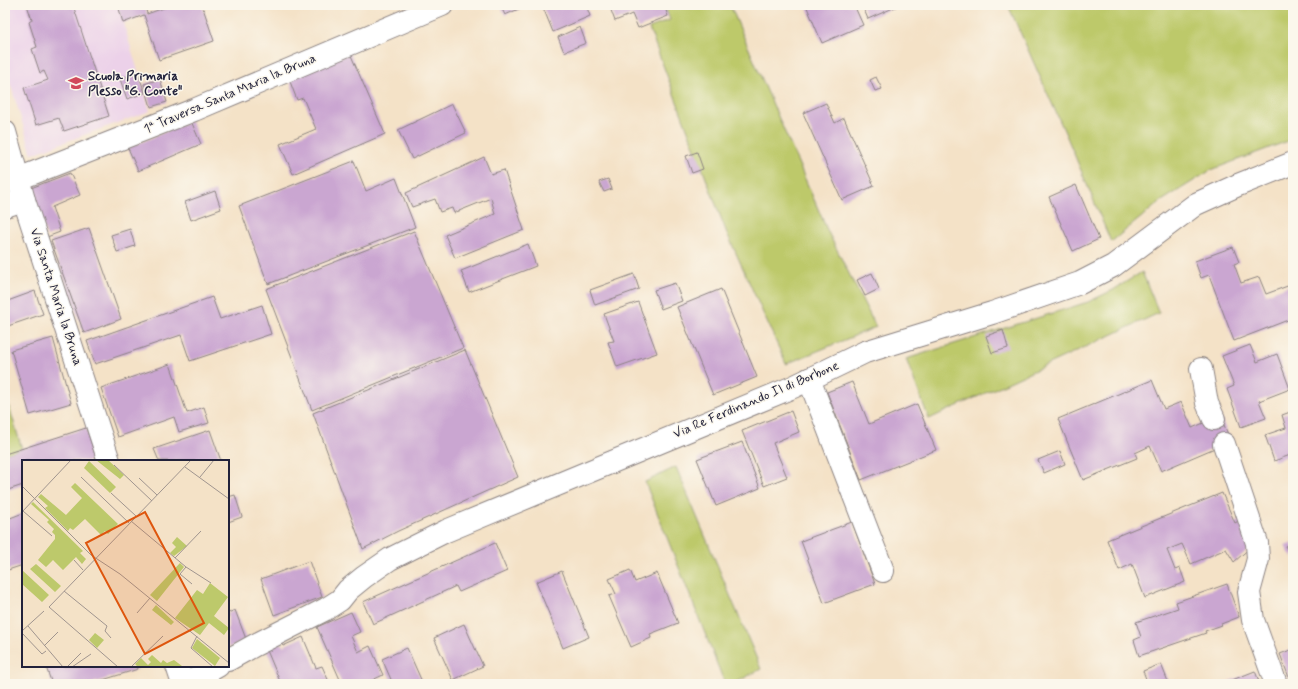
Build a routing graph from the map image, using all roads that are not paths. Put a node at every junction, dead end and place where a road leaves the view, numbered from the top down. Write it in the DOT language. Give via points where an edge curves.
graph roads {
  1 [pos="442,5"];
  2 [pos="5,132"];
  3 [pos="1293,163"];
  4 [pos="18,179"];
  5 [pos="15,203"];
  6 [pos="1201,369"];
  7 [pos="809,379"];
  8 [pos="1214,418"];
  9 [pos="1224,444"];
  10 [pos="109,460"];
  11 [pos="883,571"];
  12 [pos="229,659"];
  13 [pos="177,667"];
  14 [pos="216,667"];
  15 [pos="183,684"];
  16 [pos="186,684"];
  17 [pos="1276,684"];
  1 -- 4 [label="street, 1ª Traversa Santa Maria la Bruna" via="194,110"];
  2 -- 4 [label="street, Via Santa Maria la Bruna"];
  3 -- 7 [label="street, Via Re Ferdinando II di Borbone" via="1196,204 1113,266 1080,283 865,352"];
  4 -- 5 [label="street, Via Santa Maria la Bruna"];
  5 -- 10 [label="street, Via Santa Maria la Bruna"];
  6 -- 8 [label="street"];
  7 -- 11 [label="street"];
  7 -- 12 [label="street, Via Re Ferdinando II di Borbone" via="446,531 390,558 326,609"];
  9 -- 17 [label="street" via="1257,543 1258,559 1249,592 1253,620"];
  13 -- 15 [label="street"];
  14 -- 16 [label="street"];
}
